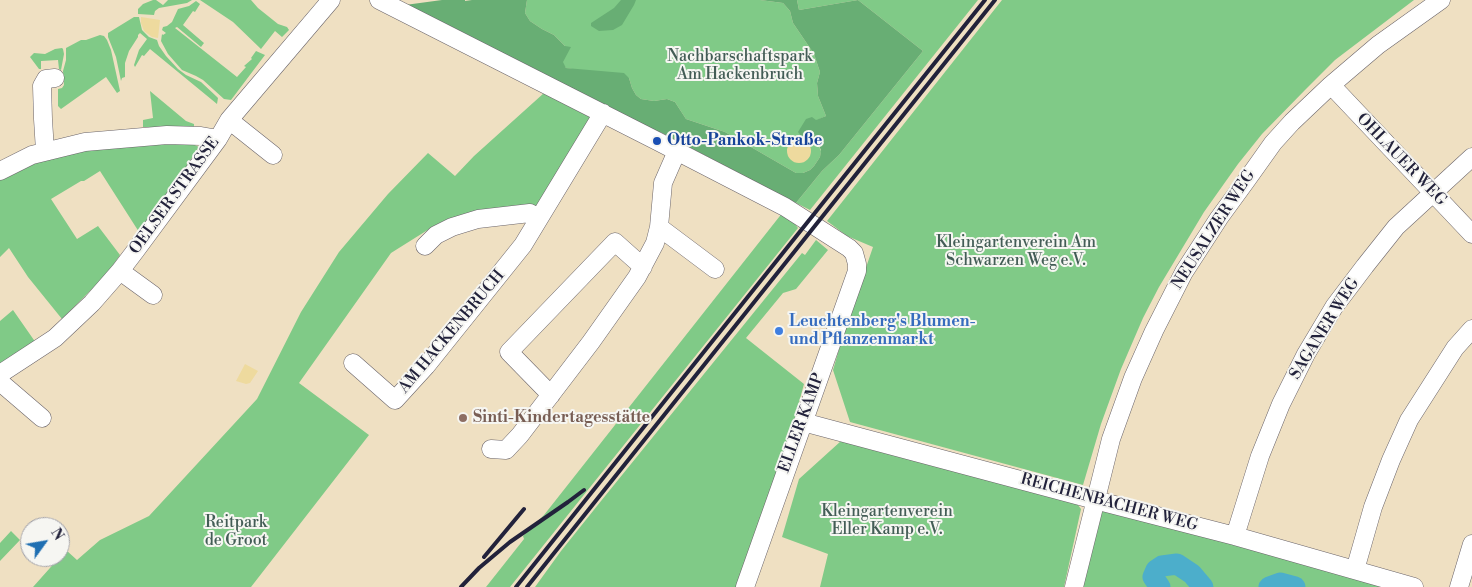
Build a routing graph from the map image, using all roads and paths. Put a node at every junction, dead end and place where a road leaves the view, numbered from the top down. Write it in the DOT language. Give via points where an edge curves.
graph roads {
  1 [pos="331,0"];
  2 [pos="380,0"];
  3 [pos="1441,0"];
  4 [pos="55,78"];
  5 [pos="1331,85"];
  6 [pos="603,113"];
  7 [pos="230,120"];
  8 [pos="218,139"];
  9 [pos="45,151"];
  10 [pos="676,151"];
  11 [pos="273,155"];
  12 [pos="1472,157"];
  13 [pos="0,171"];
  14 [pos="1432,192"];
  15 [pos="539,218"];
  16 [pos="659,227"];
  17 [pos="1472,234"];
  18 [pos="426,246"];
  19 [pos="643,267"];
  20 [pos="716,269"];
  21 [pos="120,271"];
  22 [pos="153,295"];
  23 [pos="1472,329"];
  24 [pos="353,363"];
  25 [pos="0,374"];
  26 [pos="0,382"];
  27 [pos="551,395"];
  28 [pos="42,418"];
  29 [pos="803,422"];
  30 [pos="491,449"];
  31 [pos="1095,500"];
  32 [pos="1235,536"];
  33 [pos="1472,544"];
  34 [pos="1355,570"];
  35 [pos="745,587"];
  36 [pos="1074,587"];
  37 [pos="1414,587"];
  38 [pos="1459,587"];
  1 -- 7 [label="street, OELSER STRASSE"];
  2 -- 6 [label="street"];
  3 -- 5 [label="street, NEUSALZER WEG" via="1378,45"];
  4 -- 9 [label="street" via="46,78 42,86"];
  5 -- 14 [label="street, OHLAUER WEG"];
  5 -- 31 [label="street, NEUSALZER WEG" via="1273,143 1184,272 1133,378 1111,439"];
  6 -- 10 [label="street"];
  6 -- 15 [label="street, AM HACKENBRUCH"];
  7 -- 8 [label="street, OELSER STRASSE"];
  7 -- 11 [label="street, OELSER STRASSE"];
  8 -- 9 [label="street" via="167,135 108,139"];
  8 -- 21 [label="street, OELSER STRASSE"];
  9 -- 13 [label="street"];
  10 -- 16 [label="street" via="663,183"];
  10 -- 29 [label="street, ELLER KAMP" via="792,211 854,253 857,271"];
  12 -- 14 [label="street, SAGANER WEG"];
  14 -- 17 [label="street, OHLAUER WEG"];
  14 -- 32 [label="street, SAGANER WEG" via="1396,227 1365,266 1306,354 1281,404"];
  15 -- 18 [label="street" via="530,213 478,219 436,235"];
  15 -- 24 [label="street, AM HACKENBRUCH" via="523,245 482,298 395,400"];
  16 -- 19 [label="street" via="656,243"];
  16 -- 20 [label="street"];
  19 -- 27 [label="street"];
  19 -- 27 [label="street" via="615,242 509,352"];
  21 -- 22 [label="street, OELSER STRASSE"];
  21 -- 25 [label="street, OELSER STRASSE" via="55,338"];
  23 -- 34 [label="street" via="1455,348 1409,420 1373,507"];
  26 -- 28 [label="street"];
  27 -- 30 [label="street" via="506,450"];
  29 -- 31 [label="street, REICHENBACHER WEG"];
  29 -- 35 [label="street, ELLER KAMP"];
  31 -- 32 [label="street, REICHENBACHER WEG"];
  31 -- 36 [label="street, NEUSALZER WEG"];
  32 -- 34 [label="street, REICHENBACHER WEG"];
  33 -- 38 [label="street"];
  34 -- 37 [label="street, REICHENBACHER WEG"];
}
